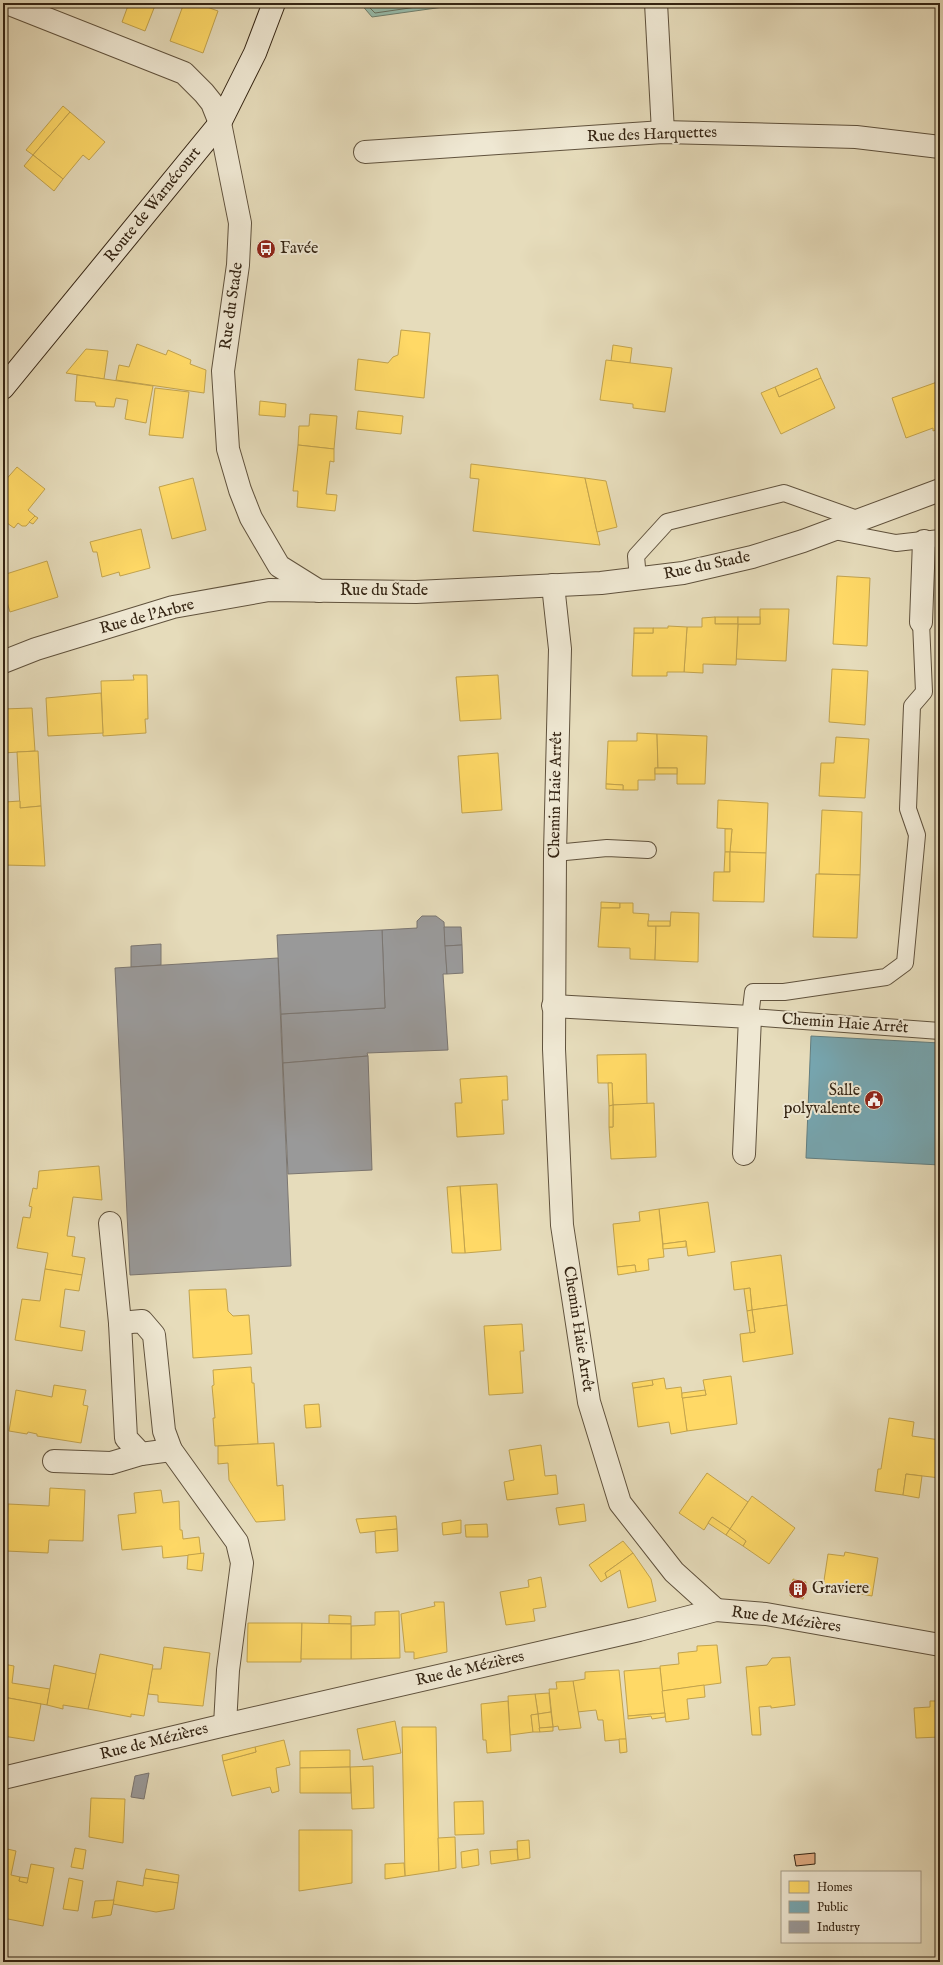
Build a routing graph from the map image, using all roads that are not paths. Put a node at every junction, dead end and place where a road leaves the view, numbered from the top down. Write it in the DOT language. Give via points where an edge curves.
graph roads {
  1 [pos="7,3"];
  2 [pos="274,3"];
  3 [pos="656,3"];
  4 [pos="220,123"];
  5 [pos="663,132"];
  6 [pos="940,146"];
  7 [pos="365,152"];
  8 [pos="3,388"];
  9 [pos="940,490"];
  10 [pos="860,520"];
  11 [pos="834,531"];
  12 [pos="932,539"];
  13 [pos="638,579"];
  14 [pos="553,585"];
  15 [pos="319,590"];
  16 [pos="921,622"];
  17 [pos="3,662"];
  18 [pos="648,850"];
  19 [pos="555,853"];
  20 [pos="553,1006"];
  21 [pos="750,1017"];
  22 [pos="940,1032"];
  23 [pos="744,1154"];
  24 [pos="110,1223"];
  25 [pos="120,1323"];
  26 [pos="171,1450"];
  27 [pos="141,1454"];
  28 [pos="54,1461"];
  29 [pos="716,1610"];
  30 [pos="940,1645"];
  31 [pos="224,1725"];
  32 [pos="3,1778"];
  1 -- 4 [label="street, Rue du Stade" via="184,73 212,103"];
  2 -- 4 [label="street, Route de Warnécourt" via="255,53"];
  3 -- 5 [label="street"];
  4 -- 8 [label="street, Route de Warnécourt"];
  4 -- 15 [label="street, Rue du Stade" via="240,223 238,264 223,370 228,449 251,518 279,566"];
  5 -- 6 [label="street, Rue des Harquettes" via="856,137"];
  5 -- 7 [label="street, Rue des Harquettes"];
  9 -- 10 [label="street, Rue du Stade"];
  10 -- 11 [label="street, Rue du Stade"];
  10 -- 13 [label="lane" via="784,493 667,522 636,556"];
  11 -- 12 [label="lane" via="896,543"];
  11 -- 13 [label="street, Rue du Stade" via="683,573"];
  12 -- 16 [label="street"];
  13 -- 14 [label="street, Rue du Stade"];
  14 -- 15 [label="street, Rue du Stade" via="416,592"];
  14 -- 19 [label="street, Chemin Haie Arrêt" via="560,649"];
  15 -- 17 [label="street, Rue de l'Arbre" via="268,590 173,608 36,649"];
  16 -- 21 [label="lane" via="924,692 912,706 908,809 918,835 905,963 886,977 784,992 753,992"];
  18 -- 19 [label="lane" via="607,848"];
  19 -- 20 [label="street, Chemin Haie Arrêt"];
  20 -- 21 [label="street, Chemin Haie Arrêt"];
  20 -- 29 [label="street, Chemin Haie Arrêt" via="562,1225 589,1402 620,1503 674,1572"];
  21 -- 22 [label="lane, Chemin Haie Arrêt"];
  21 -- 23 [label="street"];
  24 -- 25 [label="street"];
  25 -- 26 [label="street" via="142,1321 154,1335 164,1431"];
  25 -- 27 [label="street" via="126,1438"];
  26 -- 27 [label="street"];
  26 -- 31 [label="street" via="237,1542 242,1562 228,1670"];
  27 -- 28 [label="street" via="111,1463"];
  29 -- 30 [label="street, Rue de Mézières" via="766,1614"];
  29 -- 31 [label="street, Rue de Mézières"];
  31 -- 32 [label="street, Rue de Mézières"];
}
